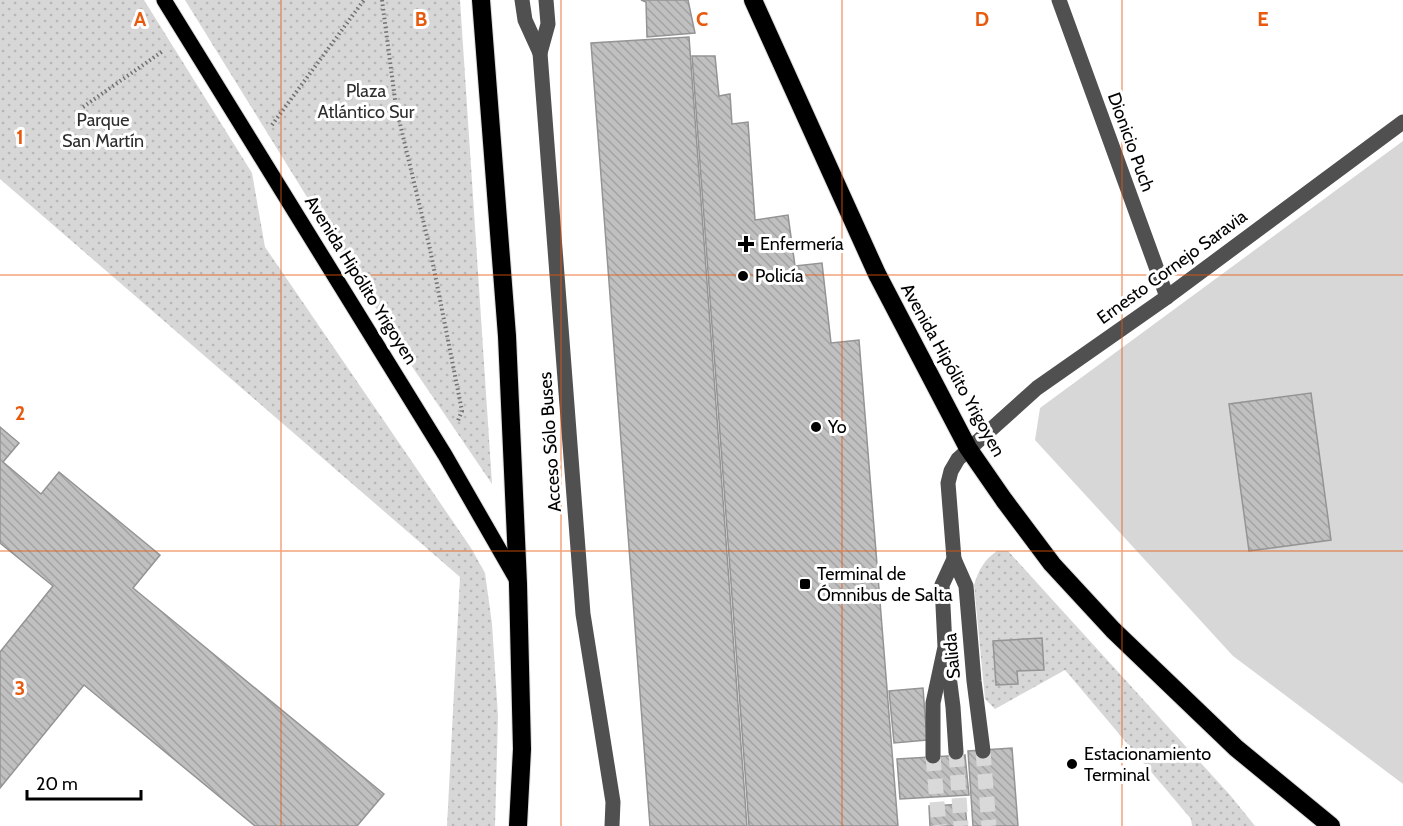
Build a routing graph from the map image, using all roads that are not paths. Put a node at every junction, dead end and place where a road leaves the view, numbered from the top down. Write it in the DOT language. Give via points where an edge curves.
graph roads {
  1 [pos="164,0"];
  2 [pos="482,0"];
  3 [pos="522,0"];
  4 [pos="546,0"];
  5 [pos="753,0"];
  6 [pos="1059,0"];
  7 [pos="540,53"];
  8 [pos="1403,122"];
  9 [pos="1167,297"];
  10 [pos="968,448"];
  11 [pos="954,559"];
  12 [pos="518,584"];
  13 [pos="945,647"];
  14 [pos="956,752"];
  15 [pos="983,752"];
  16 [pos="933,756"];
  17 [pos="518,826"];
  18 [pos="612,826"];
  19 [pos="1331,826"];
  1 -- 12 [label="main road, Avenida Hipólito Yrigoyen" via="445,455"];
  2 -- 12 [label="highway, Avenida Hipólito Yrigoyen" via="507,336"];
  3 -- 7 [label="street, Acceso Sólo Buses" via="525,20"];
  4 -- 7 [label="street, Acceso Sólo Buses" via="548,24"];
  5 -- 10 [label="highway, Avenida Hipólito Yrigoyen" via="878,274"];
  6 -- 9 [label="street, Dionicio Puch"];
  7 -- 18 [label="street, Acceso Sólo Buses" via="583,614 613,802"];
  8 -- 9 [label="street, Ernesto Cornejo Saravia"];
  9 -- 10 [label="street, Ernesto Cornejo Saravia" via="1036,388"];
  10 -- 11 [label="street, Salida" via="951,471 948,483"];
  10 -- 19 [label="highway, Avenida Hipólito Yrigoyen" via="1052,564 1113,630 1236,748"];
  11 -- 13 [label="street, Salida" via="942,585"];
  11 -- 15 [label="street, Salida" via="966,585"];
  12 -- 17 [label="highway, Avenida Hipólito Yrigoyen" via="522,749"];
  13 -- 14 [label="street, Salida"];
  13 -- 16 [label="street, Salida" via="933,703"];
}
